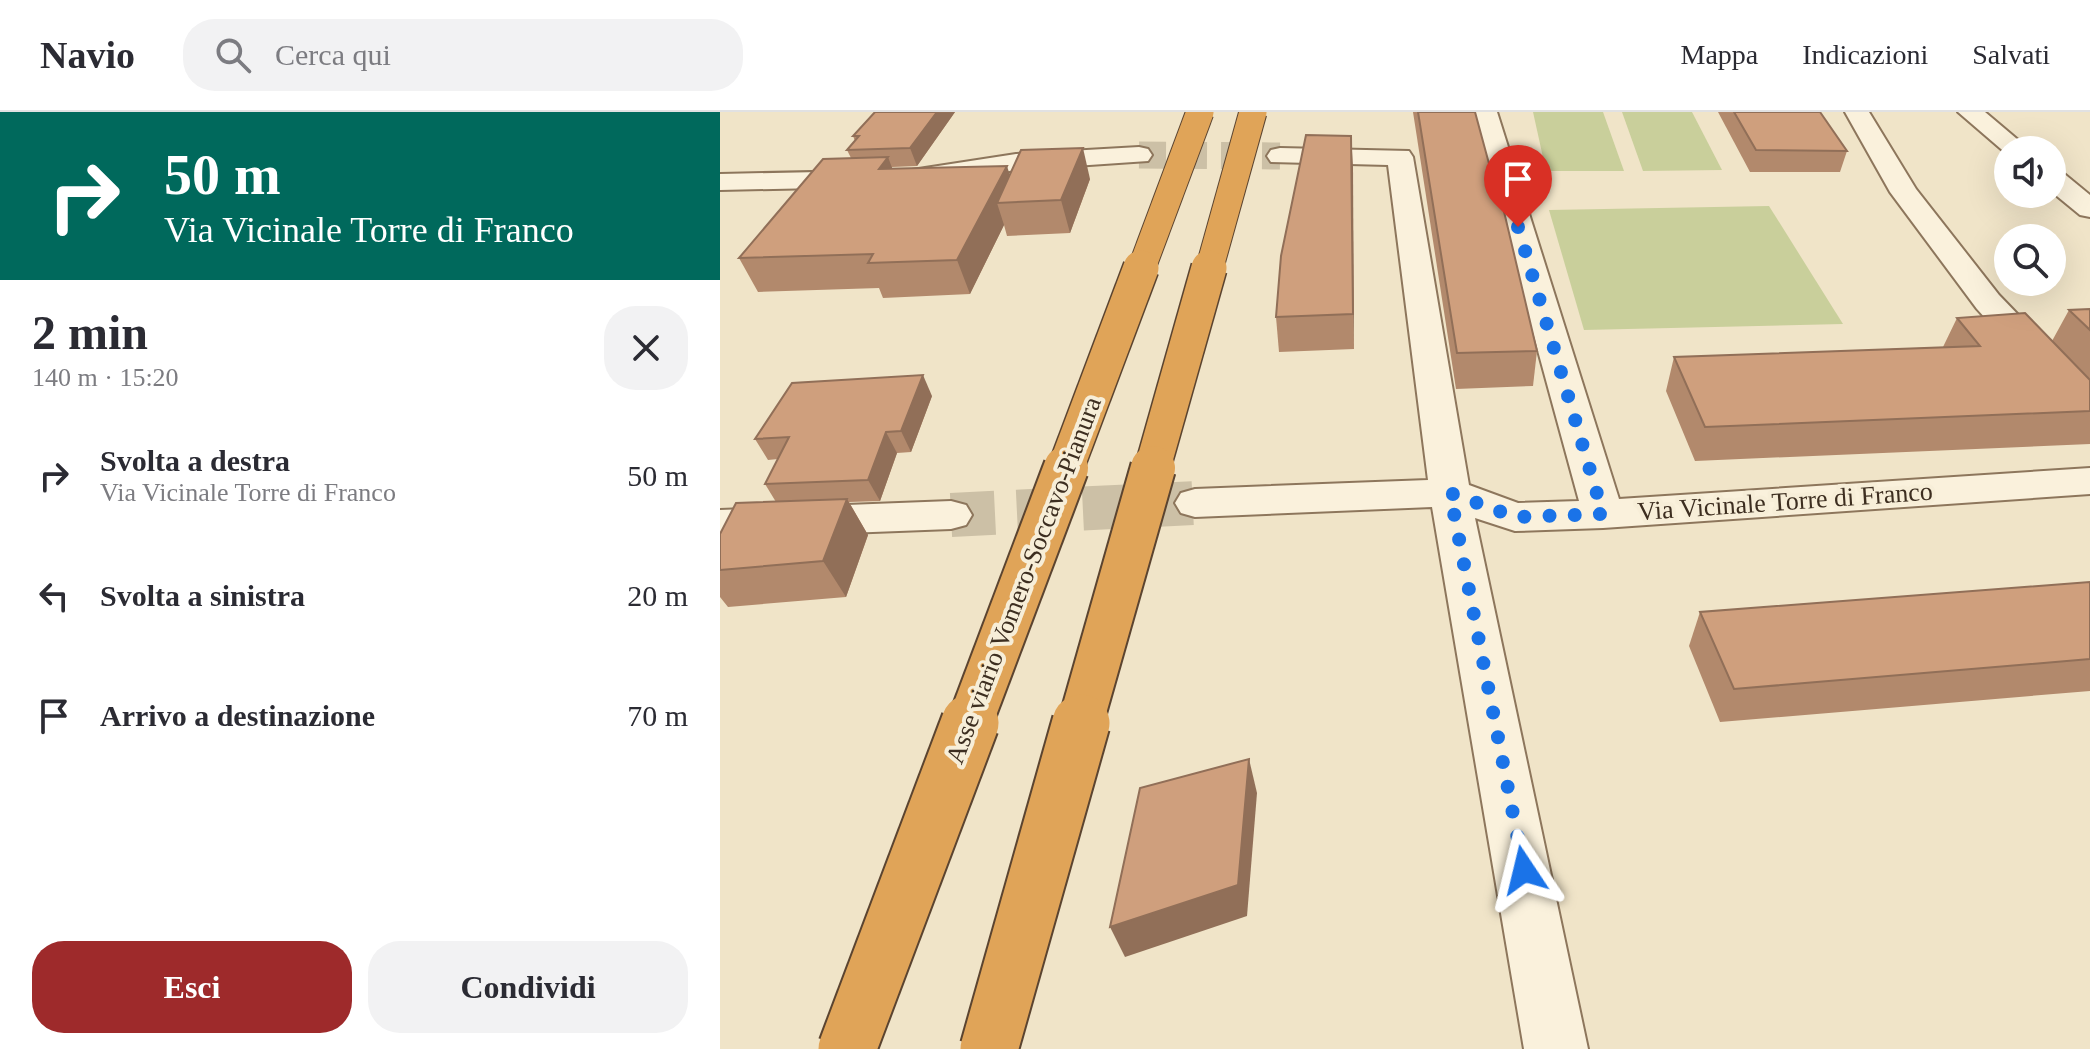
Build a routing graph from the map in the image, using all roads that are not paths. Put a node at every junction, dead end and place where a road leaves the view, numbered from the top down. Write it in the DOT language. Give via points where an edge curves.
graph roads {
  1 [pos="1200,112"];
  2 [pos="1253,112"];
  3 [pos="1485,112"];
  4 [pos="1857,112"];
  5 [pos="1970,112"];
  6 [pos="2000,136"];
  7 [pos="1139,155"];
  8 [pos="1280,156"];
  9 [pos="720,182"];
  10 [pos="2066,189"];
  11 [pos="2090,209"];
  12 [pos="2090,411"];
  13 [pos="2090,481"];
  14 [pos="1450,493"];
  15 [pos="1195,503"];
  16 [pos="1603,514"];
  17 [pos="951,515"];
  18 [pos="720,524"];
  19 [pos="847,1049"];
  20 [pos="989,1049"];
  21 [pos="1556,1049"];
  1 -- 19 [label="highway, Asse viario Vomero-Soccavo-Pianura, bridge"];
  2 -- 20 [label="highway, bridge"];
  3 -- 16 [label="street"];
  4 -- 12 [label="street" via="1904,192 1988,302"];
  5 -- 6 [label="street"];
  7 -- 9 [label="street" via="1016,162 912,178"];
  8 -- 14 [label="street" via="1400,157"];
  10 -- 11 [label="street"];
  13 -- 16 [label="street, Via Vicinale Torre di Franco"];
  14 -- 15 [label="street, Via Vicinale Torre di Franco"];
  14 -- 16 [label="street, Via Vicinale Torre di Franco" via="1515,517"];
  14 -- 21 [label="street"];
  17 -- 18 [label="street"];
}
